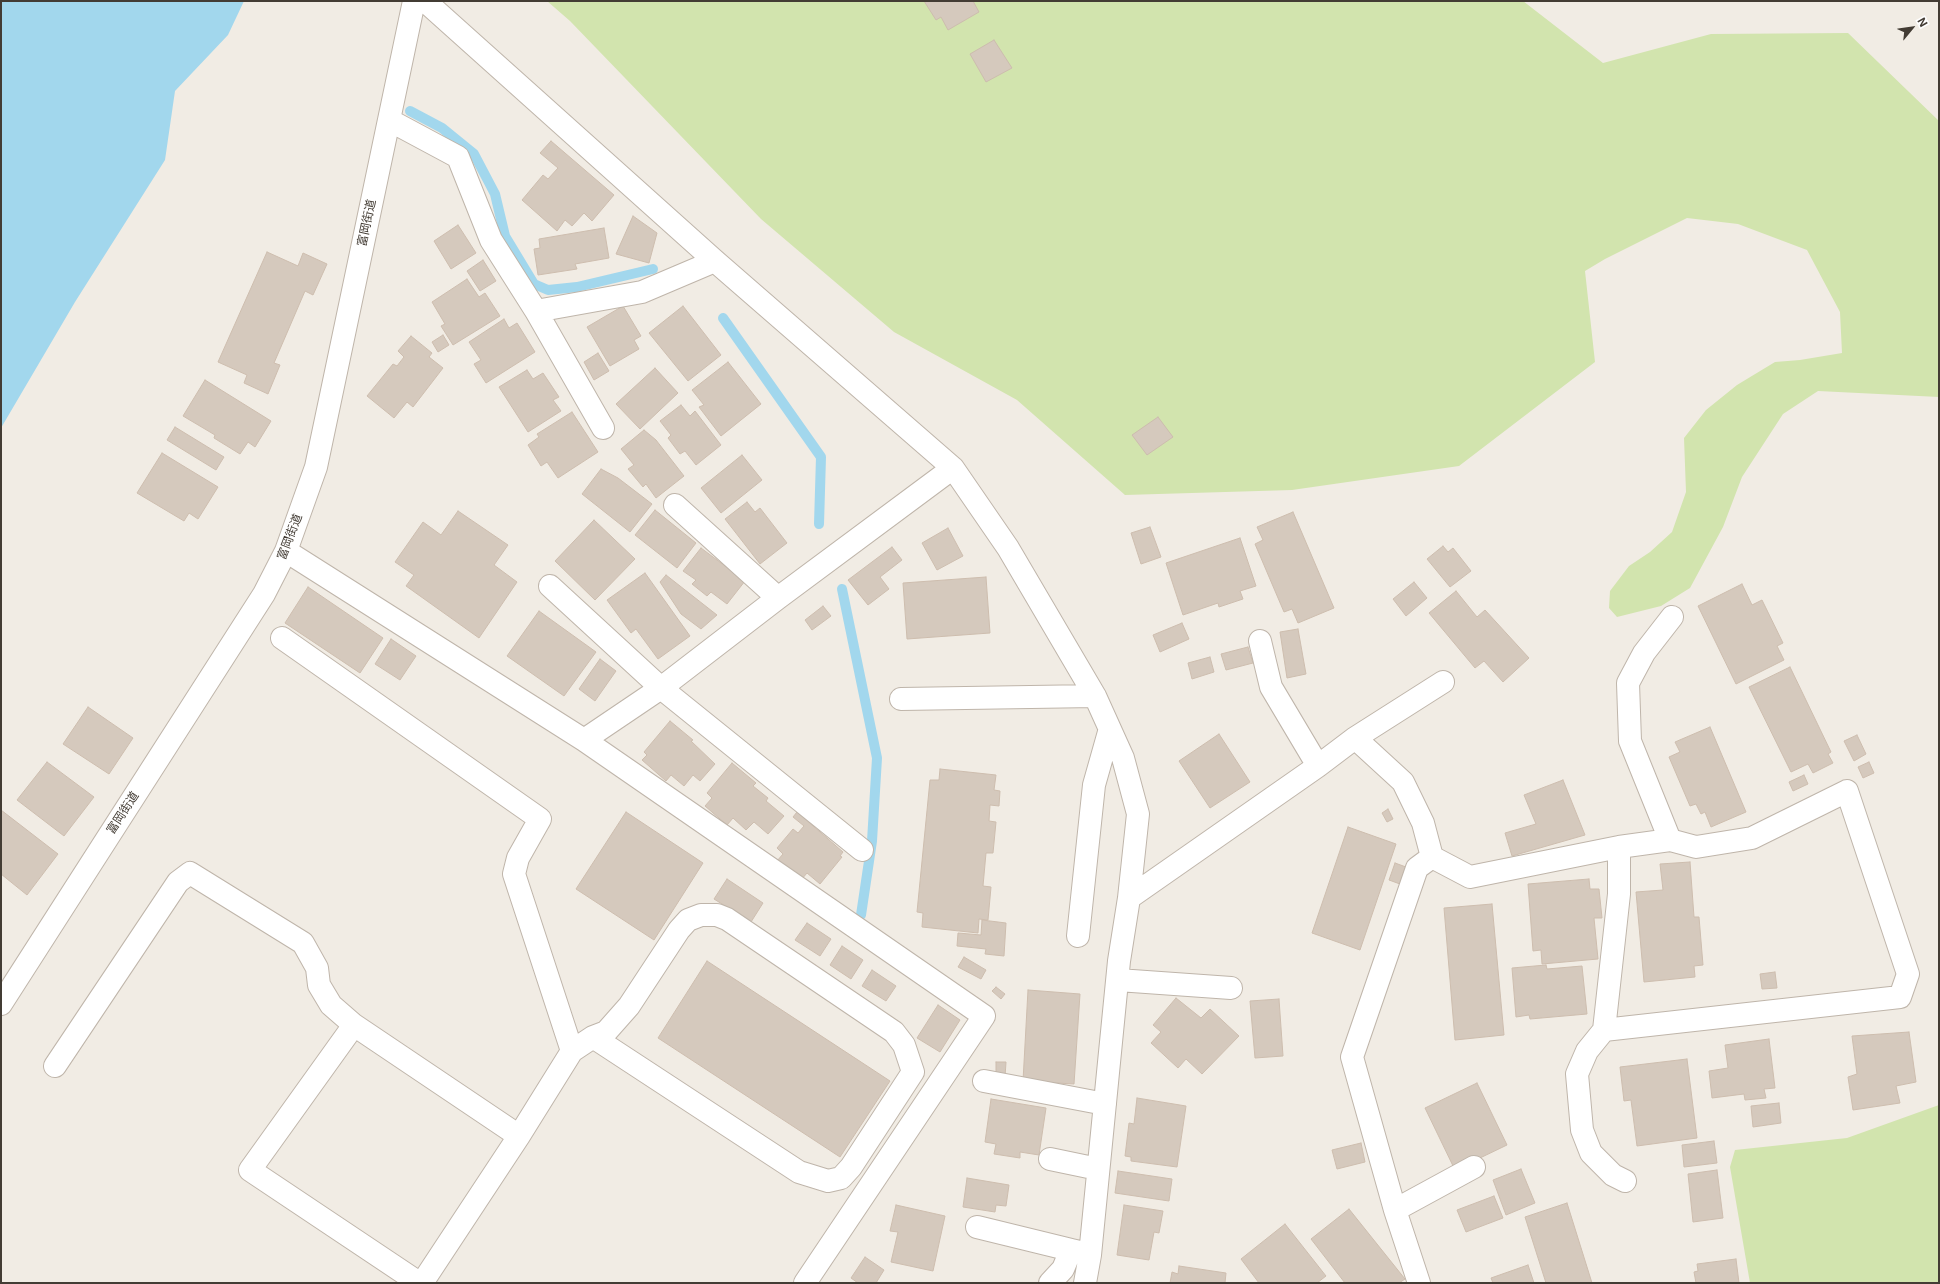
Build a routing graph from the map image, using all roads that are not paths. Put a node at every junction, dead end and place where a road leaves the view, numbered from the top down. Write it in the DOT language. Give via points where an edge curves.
graph roads {
  1 [pos="414,1"];
  2 [pos="425,1"];
  3 [pos="389,120"];
  4 [pos="715,261"];
  5 [pos="536,311"];
  6 [pos="603,428"];
  7 [pos="953,468"];
  8 [pos="675,505"];
  9 [pos="286,551"];
  10 [pos="550,586"];
  11 [pos="778,598"];
  12 [pos="1672,617"];
  13 [pos="282,638"];
  14 [pos="1260,641"];
  15 [pos="1443,682"];
  16 [pos="661,688"];
  17 [pos="1095,696"];
  18 [pos="901,699"];
  19 [pos="1109,732"];
  20 [pos="1356,738"];
  21 [pos="584,740"];
  22 [pos="1318,766"];
  23 [pos="1670,840"];
  24 [pos="1619,847"];
  25 [pos="862,850"];
  26 [pos="1432,857"];
  27 [pos="1129,898"];
  28 [pos="1078,936"];
  29 [pos="1118,980"];
  30 [pos="1231,988"];
  31 [pos="1,1004"];
  32 [pos="354,1025"];
  33 [pos="1604,1030"];
  34 [pos="593,1037"];
  35 [pos="572,1051"];
  36 [pos="55,1066"];
  37 [pos="984,1081"];
  38 [pos="1105,1104"];
  39 [pos="519,1136"];
  40 [pos="1050,1159"];
  41 [pos="1474,1167"];
  42 [pos="1098,1169"];
  43 [pos="1625,1181"];
  44 [pos="1395,1210"];
  45 [pos="977,1228"];
  46 [pos="1080,1252"];
  47 [pos="420,1283"];
  48 [pos="805,1283"];
  49 [pos="1050,1283"];
  50 [pos="1085,1283"];
  51 [pos="1419,1283"];
  1 -- 3 [label="street, 富岡街道"];
  2 -- 4 [label="street"];
  3 -- 5 [label="street" via="458,158 491,240"];
  3 -- 9 [label="street, 富岡街道" via="316,467"];
  4 -- 5 [label="street" via="642,292"];
  4 -- 7 [label="street"];
  5 -- 6 [label="street"];
  7 -- 11 [label="street"];
  7 -- 17 [label="street" via="1008,548"];
  8 -- 11 [label="street"];
  9 -- 21 [label="street"];
  9 -- 31 [label="street, 富岡街道" via="264,594"];
  10 -- 16 [label="street"];
  11 -- 16 [label="street"];
  12 -- 23 [label="street" via="1644,653 1628,683 1630,741"];
  13 -- 35 [label="street" via="540,819 518,858 514,874"];
  14 -- 22 [label="street" via="1271,687"];
  15 -- 20 [label="street"];
  16 -- 21 [label="street"];
  16 -- 25 [label="street"];
  17 -- 18 [label="street"];
  17 -- 19 [label="street"];
  19 -- 27 [label="street" via="1123,758 1138,814"];
  19 -- 28 [label="street" via="1094,785"];
  20 -- 22 [label="street"];
  20 -- 26 [label="street" via="1403,782 1423,823"];
  21 -- 48 [label="street" via="984,1016"];
  22 -- 27 [label="street"];
  23 -- 24 [label="street"];
  23 -- 33 [label="street" via="1696,847 1752,838 1847,791 1908,974 1900,997"];
  24 -- 26 [label="street" via="1470,877"];
  24 -- 33 [label="street" via="1619,894"];
  26 -- 44 [label="street" via="1417,868 1352,1057"];
  27 -- 29 [label="street"];
  29 -- 30 [label="street"];
  29 -- 38 [label="street"];
  32 -- 36 [label="street" via="331,1005 319,985 317,968 303,943 190,873 178,882"];
  32 -- 39 [label="street"];
  32 -- 47 [label="street" via="250,1170"];
  33 -- 43 [label="street" via="1587,1051 1577,1074 1582,1130 1591,1153 1613,1175"];
  34 -- 34 [label="street" via="606,1032 629,1006 688,920 701,915 717,915 727,919 894,1032 904,1045 913,1072 851,1167 841,1178 828,1181 799,1172"];
  34 -- 35 [label="street"];
  35 -- 39 [label="street"];
  37 -- 38 [label="street"];
  38 -- 42 [label="street"];
  39 -- 47 [label="street"];
  40 -- 42 [label="street"];
  41 -- 44 [label="street"];
  42 -- 46 [label="street"];
  44 -- 51 [label="street"];
  45 -- 46 [label="street"];
  46 -- 49 [label="street"];
  46 -- 50 [label="street"];
}
